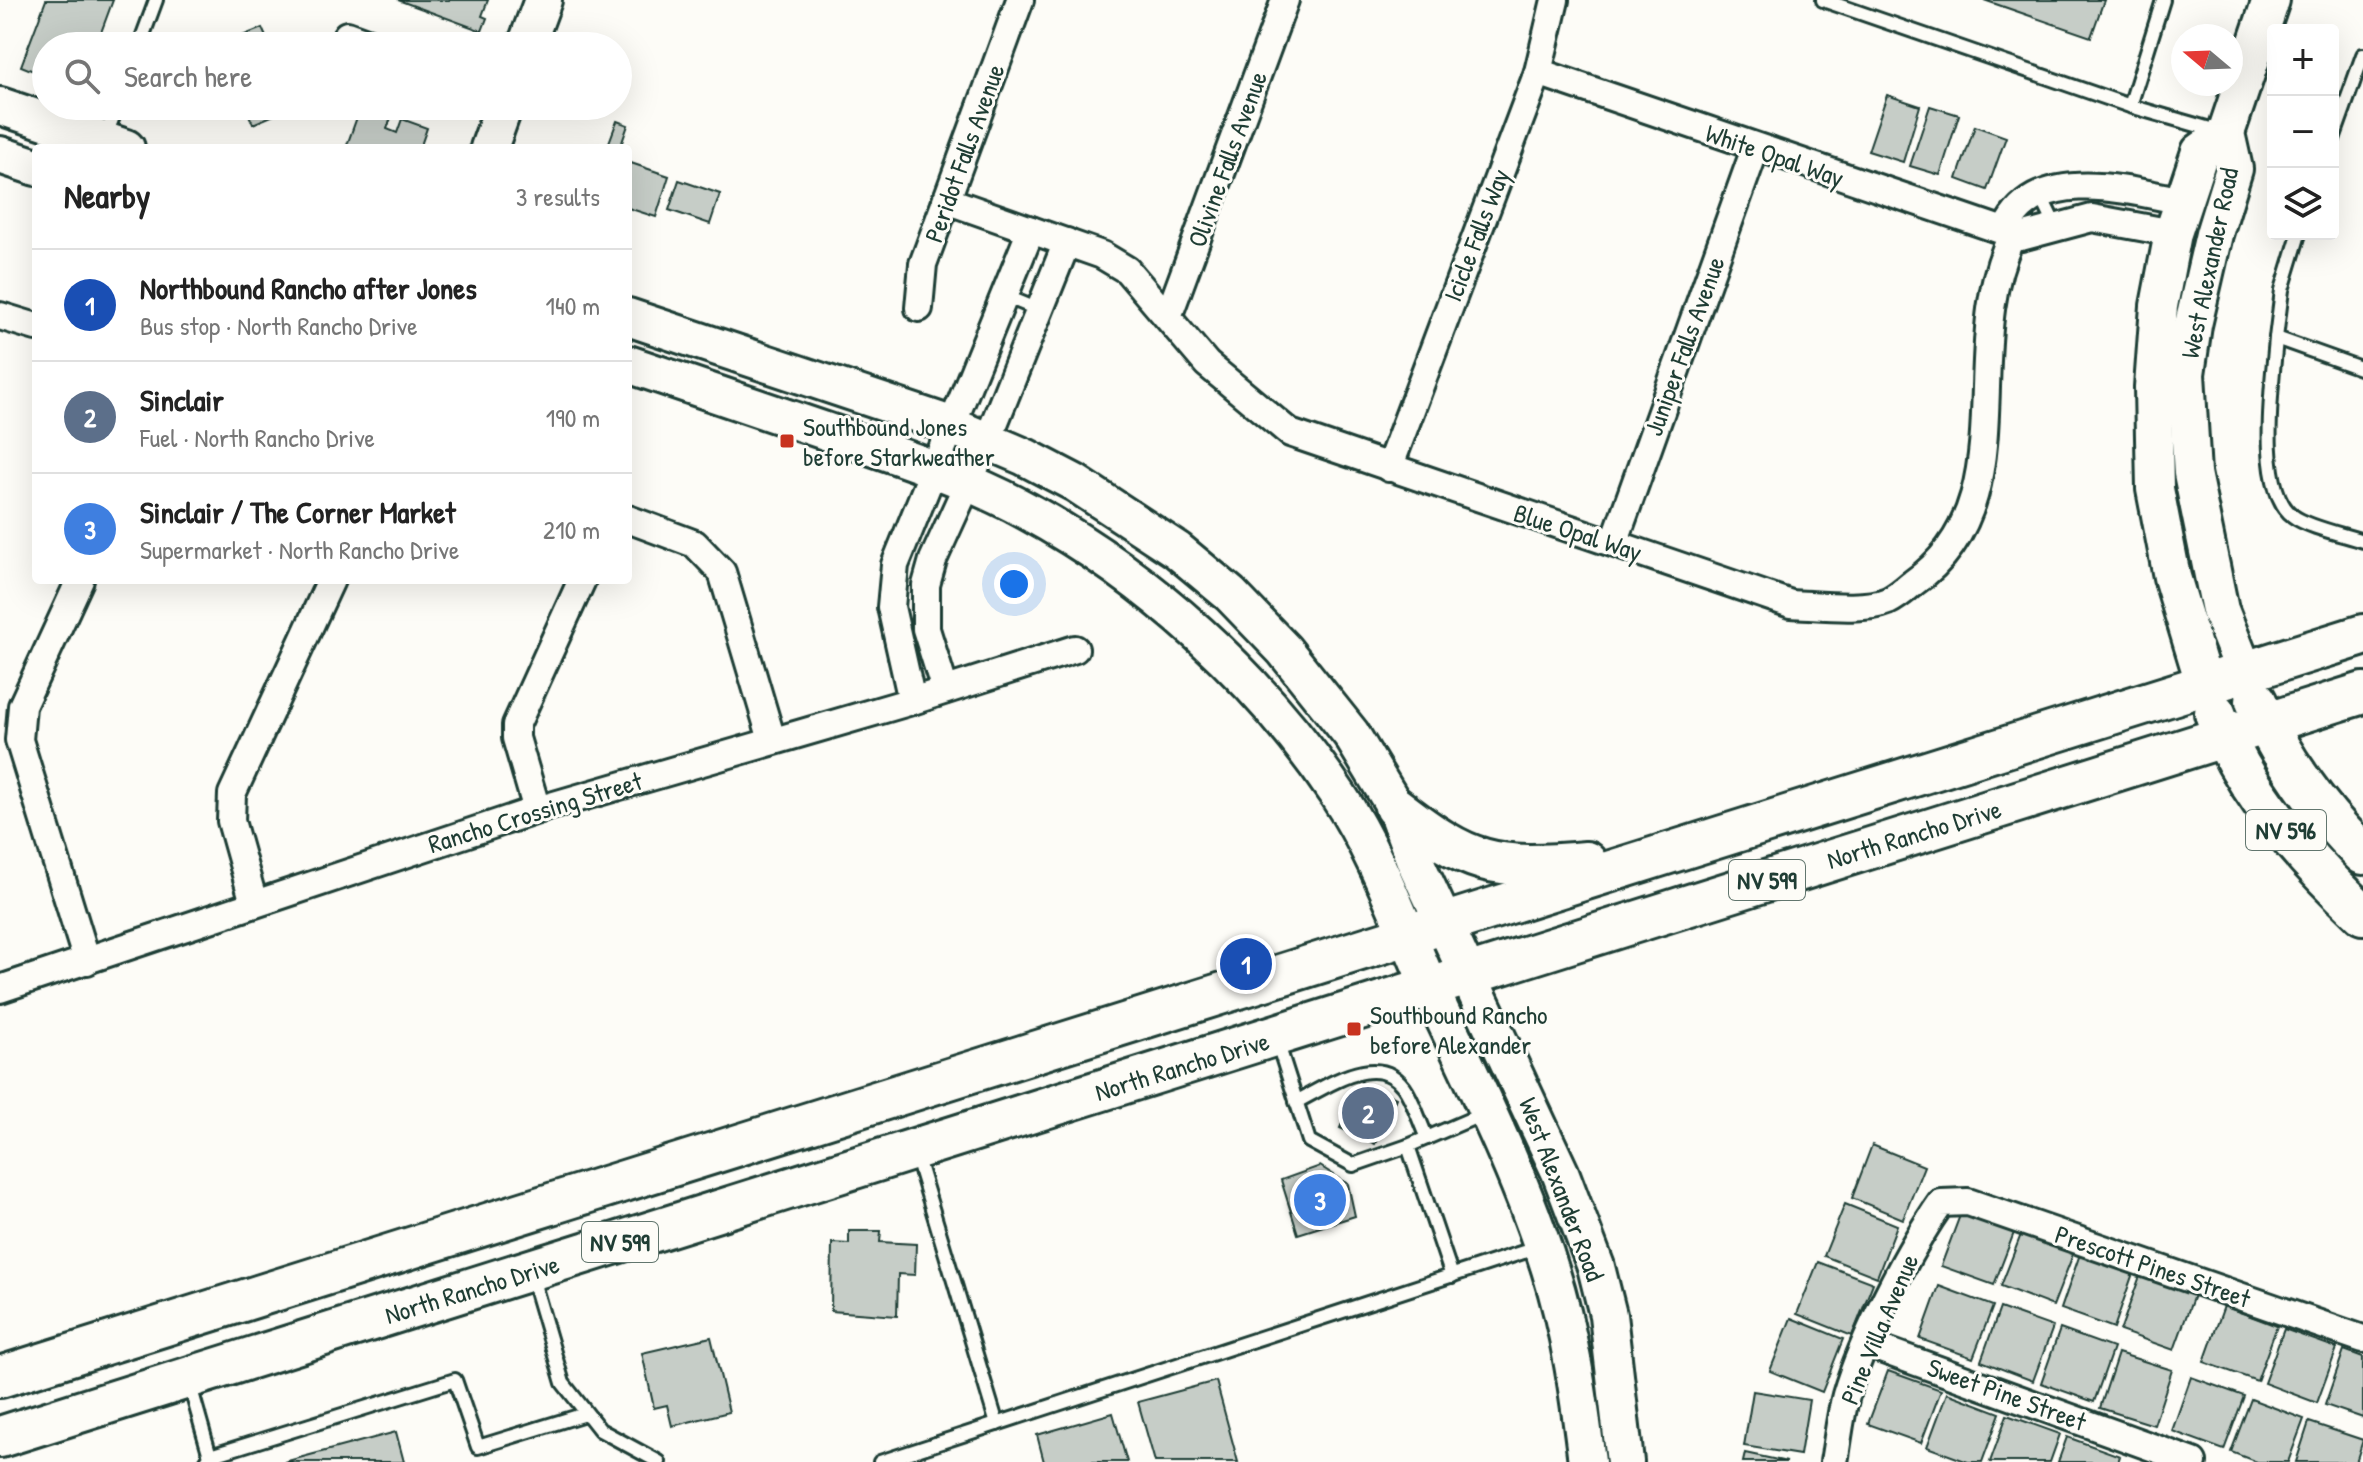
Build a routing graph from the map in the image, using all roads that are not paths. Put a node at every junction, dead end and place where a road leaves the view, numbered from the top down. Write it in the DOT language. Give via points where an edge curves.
graph roads {
  1 [pos="156,0"];
  2 [pos="543,0"];
  3 [pos="1020,0"];
  4 [pos="1285,0"];
  5 [pos="1555,0"];
  6 [pos="1823,0"];
  7 [pos="2163,0"];
  8 [pos="2271,0"];
  9 [pos="144,32"];
  10 [pos="531,32"];
  11 [pos="2363,55"];
  12 [pos="1538,72"];
  13 [pos="0,106"];
  14 [pos="2130,106"];
  15 [pos="32,117"];
  16 [pos="42,120"];
  17 [pos="116,120"];
  18 [pos="499,120"];
  19 [pos="2339,122"];
  20 [pos="2226,133"];
  21 [pos="115,144"];
  22 [pos="490,144"];
  23 [pos="1755,149"];
  24 [pos="0,155"];
  25 [pos="32,166"];
  26 [pos="2041,196"];
  27 [pos="946,200"];
  28 [pos="2178,217"];
  29 [pos="2055,225"];
  30 [pos="1031,230"];
  31 [pos="2013,234"];
  32 [pos="2297,240"];
  33 [pos="1067,242"];
  34 [pos="1005,296"];
  35 [pos="919,308"];
  36 [pos="1039,310"];
  37 [pos="0,316"];
  38 [pos="1168,317"];
  39 [pos="632,318"];
  40 [pos="32,326"];
  41 [pos="2276,338"];
  42 [pos="632,365"];
  43 [pos="2363,369"];
  44 [pos="952,426"];
  45 [pos="988,439"];
  46 [pos="1389,468"];
  47 [pos="933,469"];
  48 [pos="968,483"];
  49 [pos="632,520"];
  50 [pos="2363,541"];
  51 [pos="1614,543"];
  52 [pos="78,584"];
  53 [pos="329,584"];
  54 [pos="580,584"];
  55 [pos="2363,635"];
  56 [pos="928,636"];
  57 [pos="897,645"];
  58 [pos="1075,649"];
  59 [pos="2245,673"];
  60 [pos="2205,686"];
  61 [pos="945,690"];
  62 [pos="2363,693"];
  63 [pos="912,701"];
  64 [pos="2265,722"];
  65 [pos="2223,736"];
  66 [pos="772,740"];
  67 [pos="1395,807"];
  68 [pos="537,810"];
  69 [pos="1662,854"];
  70 [pos="2363,854"];
  71 [pos="254,903"];
  72 [pos="2363,914"];
  73 [pos="1444,924"];
  74 [pos="1406,936"];
  75 [pos="87,961"];
  76 [pos="1467,975"];
  77 [pos="1429,986"];
  78 [pos="0,989"];
  79 [pos="1276,1037"];
  80 [pos="1296,1102"];
  81 [pos="1488,1112"];
  82 [pos="1427,1138"];
  83 [pos="1408,1146"];
  84 [pos="914,1149"];
  85 [pos="599,1191"];
  86 [pos="1941,1203"];
  87 [pos="496,1223"];
  88 [pos="1542,1246"];
  89 [pos="531,1271"];
  90 [pos="1452,1276"];
  91 [pos="425,1304"];
  92 [pos="2363,1339"];
  93 [pos="1867,1344"];
  94 [pos="0,1377"];
  95 [pos="188,1378"];
  96 [pos="1618,1383"];
  97 [pos="585,1414"];
  98 [pos="997,1424"];
  99 [pos="0,1437"];
  100 [pos="208,1459"];
  101 [pos="659,1462"];
  102 [pos="880,1462"];
  103 [pos="1587,1462"];
  104 [pos="1625,1462"];
  105 [pos="1834,1462"];
  106 [pos="2193,1462"];
  1 -- 9 [label="lane"];
  2 -- 10 [label="main road"];
  3 -- 27 [label="street, Peridot Falls Avenue"];
  4 -- 38 [label="street, Olivine Falls Avenue"];
  5 -- 12 [label="street, Icicle Falls Way"];
  6 -- 14 [label="lane"];
  7 -- 14 [label="lane"];
  8 -- 20 [label="main road, West Alexander Road"];
  11 -- 19 [label="lane"];
  12 -- 23 [label="street, White Opal Way"];
  12 -- 46 [label="street, Icicle Falls Way"];
  13 -- 15 [label="main road"];
  14 -- 20 [label="lane"];
  16 -- 21 [label="main road"];
  17 -- 21 [label="lane"];
  18 -- 22 [label="main road"];
  20 -- 28 [label="main road, West Alexander Road" via="2200,152"];
  20 -- 59 [label="main road, West Alexander Road" via="2234,169 2193,325 2186,374 2188,431 2220,610"];
  23 -- 31 [label="street, White Opal Way"];
  23 -- 51 [label="street, Juniper Falls Avenue"];
  24 -- 25 [label="main road"];
  26 -- 28 [label="street, Blue Opal Way" via="2070,187 2110,187"];
  26 -- 29 [label="lane"];
  26 -- 31 [label="street, Blue Opal Way" via="2017,209 2009,223"];
  27 -- 30 [label="street, Blue Opal Way"];
  27 -- 35 [label="street, Peridot Falls Avenue" via="923,264"];
  28 -- 29 [label="street" via="2092,218"];
  28 -- 60 [label="main road, West Alexander Road" via="2159,306 2153,387 2155,489 2172,577"];
  29 -- 31 [label="street" via="2033,235"];
  30 -- 33 [label="street, Blue Opal Way"];
  30 -- 34 [label="street"];
  31 -- 51 [label="street, Blue Opal Way" via="1999,261 1990,303 1978,487 1967,520 1936,567 1888,601 1791,604"];
  32 -- 41 [label="lane" via="2282,290"];
  33 -- 36 [label="street"];
  33 -- 38 [label="street, Blue Opal Way" via="1127,270"];
  34 -- 36 [label="lane"];
  34 -- 44 [label="street"];
  36 -- 45 [label="street"];
  37 -- 40 [label="street"];
  38 -- 46 [label="street, Blue Opal Way" via="1207,364 1290,433"];
  39 -- 44 [label="main road, West Alexander Road"];
  41 -- 43 [label="lane"];
  41 -- 50 [label="lane" via="2273,487 2293,516"];
  42 -- 47 [label="main road, West Alexander Road"];
  44 -- 45 [label="main road, West Alexander Road"];
  44 -- 47 [label="street"];
  45 -- 48 [label="street"];
  45 -- 67 [label="main road, West Alexander Road" via="1075,483 1177,550 1230,594 1319,690"];
  46 -- 51 [label="street, Blue Opal Way"];
  47 -- 48 [label="main road, West Alexander Road"];
  47 -- 57 [label="street" via="895,565 891,607"];
  48 -- 56 [label="street" via="926,585"];
  48 -- 74 [label="main road, West Alexander Road" via="1067,534 1214,648 1302,744 1340,797 1369,848"];
  49 -- 66 [label="street" via="695,544 722,572"];
  52 -- 75 [label="street" via="22,706 19,740"];
  53 -- 71 [label="street" via="232,794 231,821"];
  54 -- 68 [label="street" via="516,725"];
  55 -- 59 [label="main road, NV 599"];
  56 -- 57 [label="lane"];
  56 -- 61 [label="street"];
  57 -- 63 [label="street"];
  58 -- 61 [label="street, Rancho Crossing Street"];
  59 -- 60 [label="main road, NV 599"];
  59 -- 64 [label="main road, NV 596"];
  60 -- 65 [label="main road, NV 596"];
  60 -- 69 [label="main road, NV 599"];
  61 -- 63 [label="street, Rancho Crossing Street"];
  62 -- 64 [label="main road, North Rancho Drive / NV 599"];
  63 -- 66 [label="street, Rancho Crossing Street"];
  64 -- 65 [label="main road, North Rancho Drive / NV 599"];
  64 -- 70 [label="main road, NV 596" via="2314,797"];
  65 -- 72 [label="main road, NV 596" via="2317,871"];
  65 -- 76 [label="main road, North Rancho Drive / NV 599"];
  66 -- 68 [label="street, Rancho Crossing Street"];
  67 -- 69 [label="main road" via="1458,852 1483,862 1527,867"];
  67 -- 73 [label="main road, West Alexander Road"];
  68 -- 71 [label="street, Rancho Crossing Street"];
  69 -- 73 [label="main road, NV 599"];
  71 -- 75 [label="street, Rancho Crossing Street"];
  73 -- 74 [label="main road, NV 599"];
  73 -- 76 [label="main road, West Alexander Road"];
  74 -- 77 [label="main road, West Alexander Road"];
  74 -- 85 [label="main road, NV 599"];
  75 -- 78 [label="street, Rancho Crossing Street"];
  76 -- 77 [label="main road, North Rancho Drive / NV 599"];
  76 -- 96 [label="main road, West Alexander Road" via="1534,1109 1581,1223 1608,1315"];
  77 -- 79 [label="main road, North Rancho Drive / NV 599"];
  77 -- 81 [label="main road, West Alexander Road"];
  79 -- 80 [label="lane"];
  79 -- 84 [label="main road, North Rancho Drive / NV 599"];
  80 -- 82 [label="lane" via="1354,1072 1372,1070 1391,1076 1406,1089"];
  80 -- 83 [label="lane" via="1309,1141 1353,1165"];
  81 -- 82 [label="lane"];
  81 -- 88 [label="main road, West Alexander Road"];
  82 -- 83 [label="lane"];
  83 -- 90 [label="lane"];
  84 -- 89 [label="main road, North Rancho Drive / NV 599"];
  84 -- 98 [label="lane"];
  85 -- 87 [label="main road, NV 599"];
  85 -- 89 [label="main road" via="578,1221 539,1238 530,1256"];
  86 -- 92 [label="street, Prescott Pines Street" via="1968,1202"];
  86 -- 93 [label="street, Pine Villa Avenue" via="1922,1230"];
  87 -- 91 [label="main road" via="488,1251 442,1274"];
  87 -- 94 [label="main road, NV 599"];
  88 -- 90 [label="lane"];
  88 -- 96 [label="main road" via="1564,1259 1591,1356"];
  88 -- 103 [label="main road, West Alexander Road" via="1563,1317"];
  89 -- 91 [label="main road, North Rancho Drive / NV 599"];
  89 -- 97 [label="lane" via="563,1383"];
  90 -- 98 [label="lane"];
  91 -- 95 [label="main road, North Rancho Drive / NV 599"];
  93 -- 105 [label="street, Pine Villa Avenue" via="1846,1395"];
  93 -- 106 [label="street, Sweet Pine Street"];
  95 -- 99 [label="main road, North Rancho Drive / NV 599"];
  95 -- 100 [label="lane"];
  96 -- 104 [label="main road, West Alexander Road"];
  97 -- 100 [label="lane" via="478,1447 455,1380"];
  97 -- 101 [label="lane" via="600,1430"];
  98 -- 102 [label="lane"];
}
